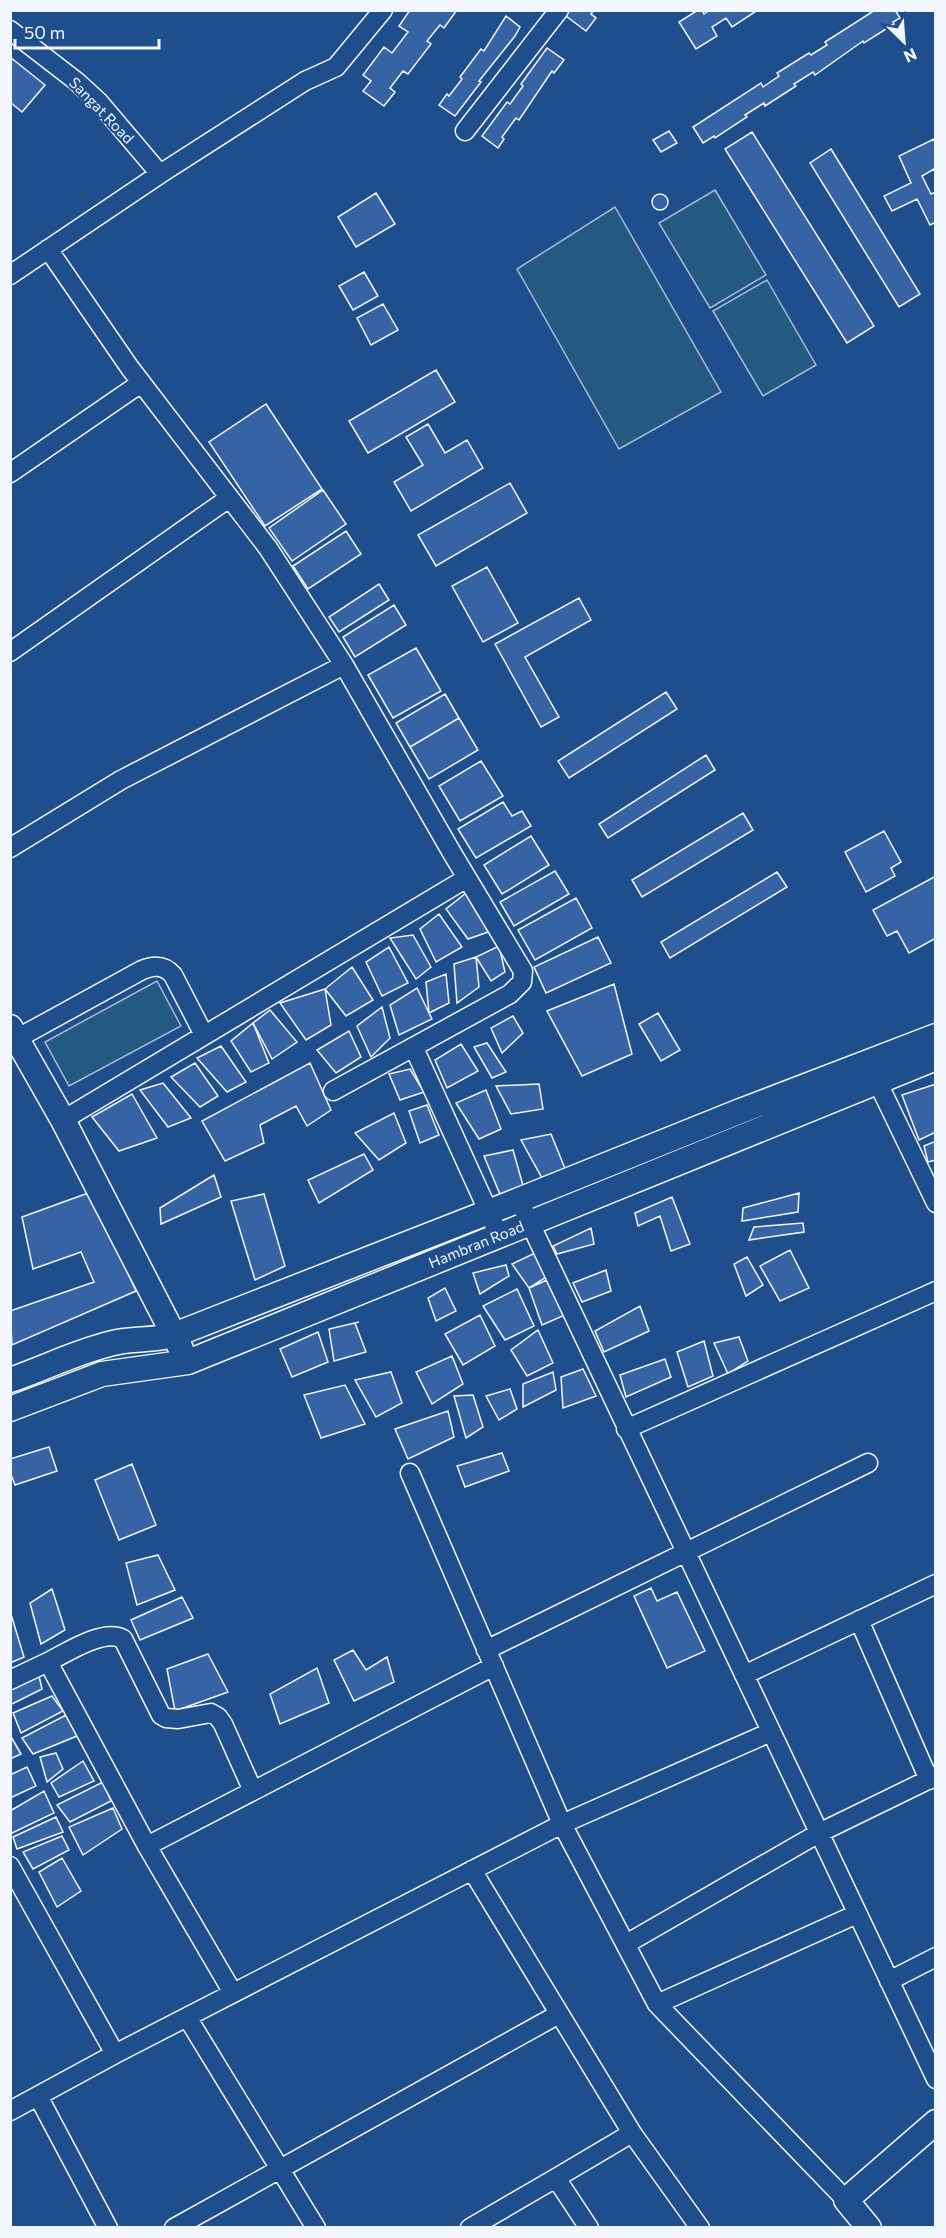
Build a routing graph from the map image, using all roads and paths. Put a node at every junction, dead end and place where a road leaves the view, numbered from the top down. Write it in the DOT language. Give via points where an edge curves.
graph roads {
  1 [pos="383,10"];
  2 [pos="559,10"];
  3 [pos="12,34"];
  4 [pos="465,131"];
  5 [pos="159,174"];
  6 [pos="48,249"];
  7 [pos="10,275"];
  8 [pos="141,383"];
  9 [pos="10,473"];
  10 [pos="229,498"];
  11 [pos="10,652"];
  12 [pos="344,665"];
  13 [pos="10,848"];
  14 [pos="468,878"];
  15 [pos="14,1033"];
  16 [pos="204,1035"];
  17 [pos="936,1036"];
  18 [pos="414,1048"];
  19 [pos="936,1058"];
  20 [pos="877,1081"];
  21 [pos="333,1091"];
  22 [pos="63,1120"];
  23 [pos="519,1200"];
  24 [pos="936,1203"];
  25 [pos="488,1212"];
  26 [pos="529,1223"];
  27 [pos="499,1235"];
  28 [pos="936,1291"];
  29 [pos="174,1335"];
  30 [pos="188,1362"];
  31 [pos="12,1376"];
  32 [pos="10,1408"];
  33 [pos="626,1430"];
  34 [pos="868,1463"];
  35 [pos="410,1473"];
  36 [pos="686,1551"];
  37 [pos="936,1584"];
  38 [pos="860,1620"];
  39 [pos="490,1658"];
  40 [pos="48,1662"];
  41 [pos="744,1675"];
  42 [pos="10,1680"];
  43 [pos="771,1732"];
  44 [pos="932,1778"];
  45 [pos="253,1791"];
  46 [pos="562,1824"];
  47 [pos="819,1833"];
  48 [pos="147,1846"];
  49 [pos="10,1866"];
  50 [pos="472,1870"];
  51 [pos="857,1914"];
  52 [pos="626,1944"];
  53 [pos="936,1957"];
  54 [pos="889,1982"];
  55 [pos="233,1993"];
  56 [pos="657,2004"];
  57 [pos="559,2014"];
  58 [pos="187,2017"];
  59 [pos="114,2054"];
  60 [pos="936,2079"];
  61 [pos="38,2096"];
  62 [pos="10,2111"];
  63 [pos="936,2122"];
  64 [pos="632,2133"];
  65 [pos="279,2170"];
  66 [pos="556,2178"];
  67 [pos="846,2200"];
  68 [pos="108,2228"];
  69 [pos="174,2228"];
  70 [pos="316,2228"];
  71 [pos="471,2228"];
  72 [pos="589,2228"];
  73 [pos="700,2228"];
  74 [pos="869,2228"];
  1 -- 5 [label="street" via="336,67 305,81"];
  2 -- 4 [label="street"];
  3 -- 5 [label="street, Sangat Road" via="99,102"];
  5 -- 6 [label="street"];
  6 -- 7 [label="street"];
  6 -- 8 [label="street"];
  8 -- 9 [label="street"];
  8 -- 10 [label="street"];
  10 -- 11 [label="street"];
  10 -- 12 [label="street" via="268,548"];
  12 -- 13 [label="street" via="121,780"];
  12 -- 14 [label="street"];
  14 -- 16 [label="street"];
  14 -- 18 [label="street" via="523,971 523,979 510,994"];
  15 -- 16 [label="street" via="155,966 173,975"];
  15 -- 22 [label="main road"];
  16 -- 22 [label="street"];
  17 -- 23 [label="main road, Hambran Road"];
  18 -- 21 [label="street"];
  18 -- 25 [label="street"];
  19 -- 20 [label="main road, Hambran Road"];
  20 -- 24 [label="street"];
  20 -- 26 [label="main road, Hambran Road"];
  22 -- 29 [label="main road"];
  23 -- 25 [label="main road, Hambran Road"];
  23 -- 26 [label="street"];
  25 -- 27 [label="street"];
  25 -- 29 [label="main road, Hambran Road"];
  26 -- 27 [label="main road, Hambran Road"];
  26 -- 33 [label="street"];
  27 -- 30 [label="main road, Hambran Road"];
  28 -- 33 [label="street"];
  29 -- 30 [label="main road"];
  29 -- 31 [label="main road, Hambran Road" via="102,1346"];
  30 -- 32 [label="main road, Hambran Road" via="102,1374"];
  33 -- 36 [label="street"];
  34 -- 36 [label="street"];
  35 -- 39 [label="street"];
  36 -- 39 [label="street"];
  36 -- 41 [label="street"];
  37 -- 38 [label="street"];
  38 -- 41 [label="street"];
  38 -- 44 [label="street"];
  39 -- 45 [label="street"];
  39 -- 46 [label="street"];
  40 -- 42 [label="street"];
  40 -- 45 [label="street" via="98,1638 116,1635 123,1639 161,1715 171,1719 211,1713 218,1717"];
  40 -- 48 [label="street"];
  41 -- 43 [label="street"];
  43 -- 46 [label="street"];
  43 -- 47 [label="street"];
  44 -- 47 [label="street"];
  45 -- 48 [label="street"];
  46 -- 50 [label="street"];
  46 -- 52 [label="street"];
  47 -- 51 [label="street"];
  47 -- 52 [label="street"];
  48 -- 55 [label="street"];
  49 -- 59 [label="street"];
  50 -- 55 [label="street"];
  50 -- 57 [label="street"];
  51 -- 54 [label="street"];
  51 -- 56 [label="street"];
  52 -- 56 [label="street"];
  53 -- 54 [label="street"];
  54 -- 60 [label="street"];
  55 -- 58 [label="street"];
  56 -- 67 [label="street"];
  57 -- 64 [label="street"];
  57 -- 65 [label="street"];
  58 -- 59 [label="street"];
  58 -- 65 [label="street"];
  59 -- 61 [label="street"];
  61 -- 62 [label="street"];
  61 -- 68 [label="street"];
  63 -- 67 [label="main road"];
  64 -- 66 [label="street"];
  64 -- 73 [label="street"];
  65 -- 69 [label="street"];
  65 -- 70 [label="street"];
  66 -- 71 [label="street"];
  66 -- 72 [label="street"];
  67 -- 74 [label="main road"];
}
